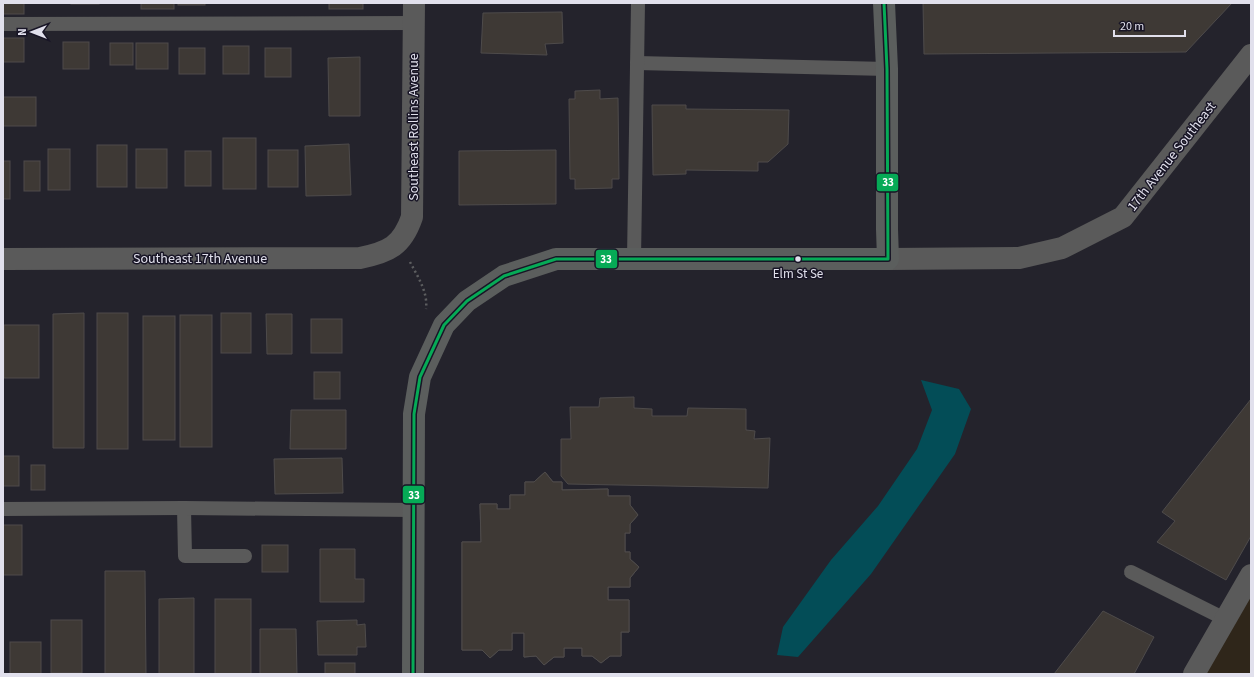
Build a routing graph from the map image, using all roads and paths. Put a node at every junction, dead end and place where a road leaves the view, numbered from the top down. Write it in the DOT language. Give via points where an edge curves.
graph roads {
  1 [pos="638,3"];
  2 [pos="884,3"];
  3 [pos="414,13"];
  4 [pos="3,24"];
  5 [pos="1251,55"];
  6 [pos="637,63"];
  7 [pos="887,69"];
  8 [pos="395,245"];
  9 [pos="3,259"];
  10 [pos="634,259"];
  11 [pos="888,259"];
  12 [pos="184,508"];
  13 [pos="3,509"];
  14 [pos="414,510"];
  15 [pos="245,556"];
  16 [pos="1131,572"];
  17 [pos="1251,575"];
  18 [pos="1225,619"];
  19 [pos="414,674"];
  20 [pos="1194,674"];
  1 -- 6 [label="lane"];
  2 -- 7 [label="street"];
  3 -- 4 [label="lane"];
  3 -- 8 [label="street, Southeast Rollins Avenue" via="412,216 407,231"];
  5 -- 11 [label="street, 17th Avenue Southeast" via="1123,217 1062,248 1020,258"];
  6 -- 7 [label="lane"];
  6 -- 10 [label="lane"];
  7 -- 11 [label="street"];
  8 -- 9 [label="street, Southeast 17th Avenue" via="378,254 360,258"];
  10 -- 11 [label="street"];
  10 -- 14 [label="street" via="556,259 504,276 467,301 444,324 420,376 414,414"];
  12 -- 13 [label="lane"];
  12 -- 14 [label="lane"];
  12 -- 15 [label="lane" via="185,556"];
  14 -- 19 [label="street"];
  16 -- 18 [label="lane"];
  17 -- 18 [label="street"];
  18 -- 20 [label="street"];
}
